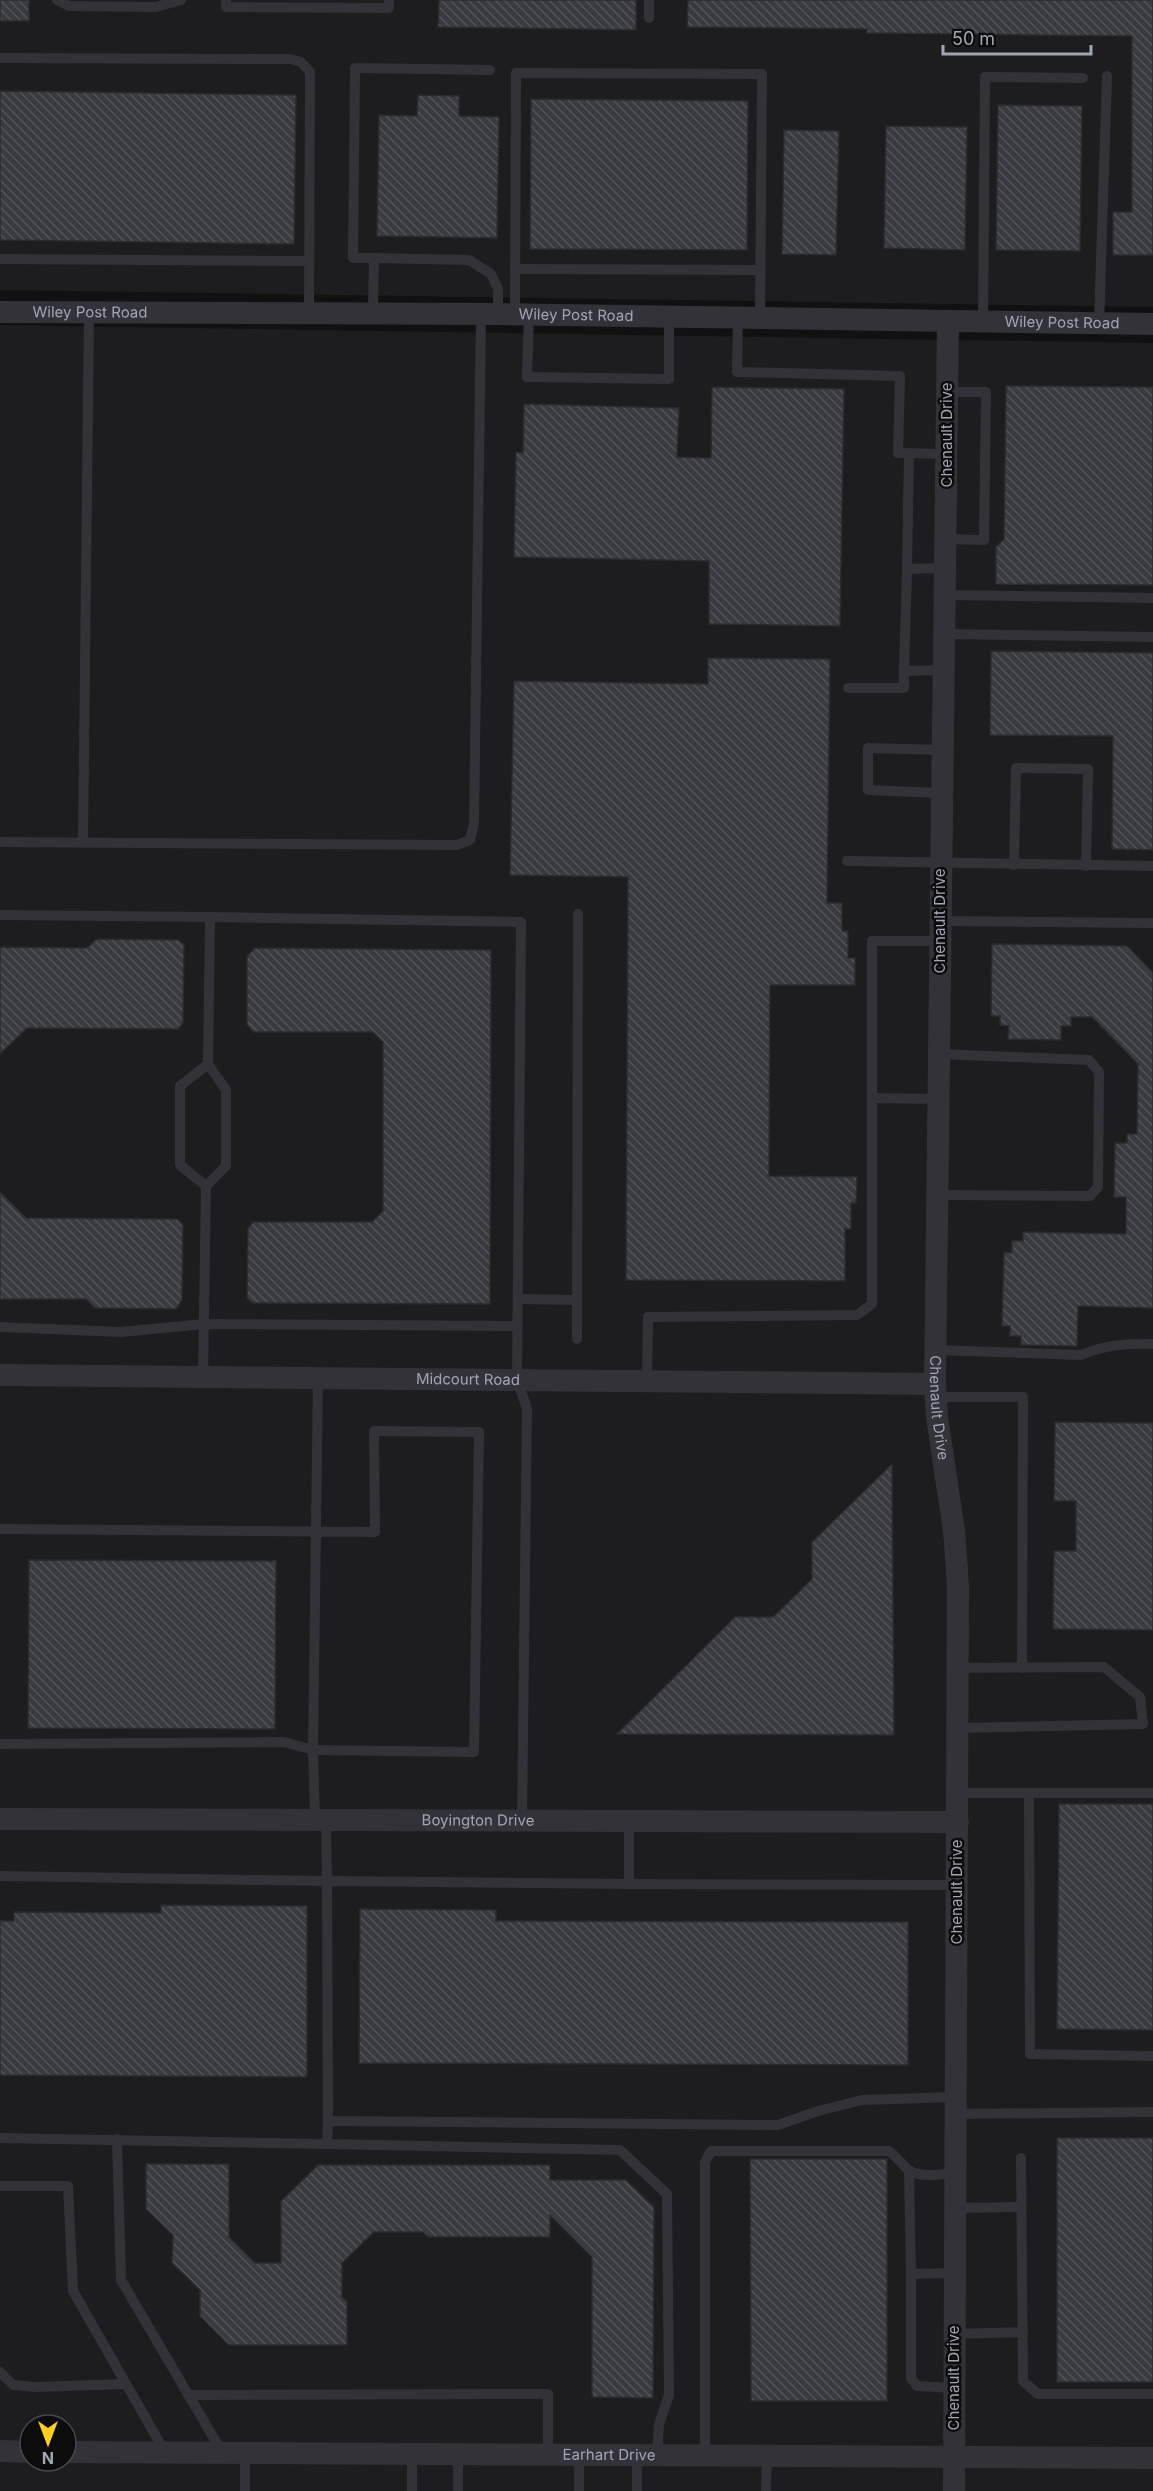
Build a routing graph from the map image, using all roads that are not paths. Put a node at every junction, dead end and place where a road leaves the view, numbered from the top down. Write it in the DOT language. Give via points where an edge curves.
graph roads {
  1 [pos="57,0"];
  2 [pos="181,0"];
  3 [pos="226,0"];
  4 [pos="389,0"];
  5 [pos="649,0"];
  6 [pos="649,18"];
  7 [pos="0,58"];
  8 [pos="490,70"];
  9 [pos="1107,76"];
  10 [pos="1083,78"];
  11 [pos="374,258"];
  12 [pos="0,259"];
  13 [pos="309,261"];
  14 [pos="515,269"];
  15 [pos="760,270"];
  16 [pos="0,312"];
  17 [pos="89,312"];
  18 [pos="309,313"];
  19 [pos="374,313"];
  20 [pos="506,314"];
  21 [pos="669,316"];
  22 [pos="749,318"];
  23 [pos="948,322"];
  24 [pos="983,323"];
  25 [pos="1099,324"];
  26 [pos="1153,324"];
  27 [pos="946,392"];
  28 [pos="909,453"];
  29 [pos="947,454"];
  30 [pos="946,539"];
  31 [pos="945,568"];
  32 [pos="907,569"];
  33 [pos="945,595"];
  34 [pos="1153,598"];
  35 [pos="944,634"];
  36 [pos="1153,637"];
  37 [pos="943,670"];
  38 [pos="904,671"];
  39 [pos="848,687"];
  40 [pos="942,750"];
  41 [pos="941,793"];
  42 [pos="0,842"];
  43 [pos="82,842"];
  44 [pos="847,861"];
  45 [pos="941,863"];
  46 [pos="1014,865"];
  47 [pos="1086,866"];
  48 [pos="1153,866"];
  49 [pos="578,914"];
  50 [pos="0,915"];
  51 [pos="210,917"];
  52 [pos="1153,924"];
  53 [pos="940,931"];
  54 [pos="940,1054"];
  55 [pos="208,1064"];
  56 [pos="872,1098"];
  57 [pos="939,1100"];
  58 [pos="206,1186"];
  59 [pos="937,1195"];
  60 [pos="519,1299"];
  61 [pos="577,1299"];
  62 [pos="204,1324"];
  63 [pos="518,1326"];
  64 [pos="0,1327"];
  65 [pos="576,1339"];
  66 [pos="1153,1344"];
  67 [pos="936,1350"];
  68 [pos="0,1375"];
  69 [pos="203,1377"];
  70 [pos="318,1378"];
  71 [pos="517,1380"];
  72 [pos="647,1381"];
  73 [pos="935,1390"];
  74 [pos="0,1529"];
  75 [pos="316,1531"];
  76 [pos="957,1668"];
  77 [pos="1022,1668"];
  78 [pos="957,1728"];
  79 [pos="0,1744"];
  80 [pos="313,1750"];
  81 [pos="957,1793"];
  82 [pos="1029,1793"];
  83 [pos="1153,1793"];
  84 [pos="0,1819"];
  85 [pos="320,1820"];
  86 [pos="522,1820"];
  87 [pos="630,1821"];
  88 [pos="958,1822"];
  89 [pos="0,1876"];
  90 [pos="327,1881"];
  91 [pos="629,1884"];
  92 [pos="958,1884"];
  93 [pos="1153,2056"];
  94 [pos="955,2105"];
  95 [pos="1153,2112"];
  96 [pos="328,2121"];
  97 [pos="0,2138"];
  98 [pos="117,2139"];
  99 [pos="327,2144"];
  100 [pos="1021,2158"];
  101 [pos="909,2170"];
  102 [pos="955,2173"];
  103 [pos="0,2186"];
  104 [pos="1021,2207"];
  105 [pos="955,2208"];
  106 [pos="954,2273"];
  107 [pos="911,2274"];
  108 [pos="1023,2332"];
  109 [pos="954,2334"];
  110 [pos="0,2372"];
  111 [pos="126,2384"];
  112 [pos="954,2388"];
  113 [pos="1153,2394"];
  114 [pos="189,2396"];
  115 [pos="0,2451"];
  116 [pos="18,2452"];
  117 [pos="78,2452"];
  118 [pos="165,2452"];
  119 [pos="222,2452"];
  120 [pos="245,2452"];
  121 [pos="458,2453"];
  122 [pos="412,2454"];
  123 [pos="548,2454"];
  124 [pos="579,2454"];
  125 [pos="647,2455"];
  126 [pos="705,2455"];
  127 [pos="767,2455"];
  128 [pos="954,2457"];
  129 [pos="1153,2458"];
  130 [pos="245,2491"];
  131 [pos="412,2491"];
  132 [pos="458,2491"];
  133 [pos="579,2491"];
  134 [pos="637,2491"];
  135 [pos="766,2491"];
  136 [pos="954,2491"];
  1 -- 2 [label="lane" via="69,6 156,8"];
  3 -- 4 [label="lane" via="226,7 389,8"];
  5 -- 6 [label="lane"];
  7 -- 13 [label="lane" via="301,62 310,72"];
  8 -- 11 [label="lane" via="355,68 353,258"];
  9 -- 25 [label="lane"];
  10 -- 24 [label="lane" via="985,76"];
  11 -- 19 [label="lane"];
  11 -- 20 [label="lane" via="469,260 490,274"];
  12 -- 13 [label="lane"];
  13 -- 18 [label="lane"];
  14 -- 15 [label="lane"];
  14 -- 15 [label="lane" via="516,73 762,74"];
  14 -- 20 [label="lane"];
  15 -- 22 [label="lane"];
  16 -- 17 [label="street, Wiley Post Road"];
  17 -- 18 [label="street, Wiley Post Road"];
  17 -- 43 [label="lane"];
  18 -- 19 [label="street, Wiley Post Road"];
  19 -- 20 [label="street, Wiley Post Road"];
  20 -- 21 [label="street, Wiley Post Road"];
  20 -- 21 [label="lane" via="527,377 669,379"];
  20 -- 43 [label="lane" via="470,840 457,845"];
  21 -- 22 [label="street, Wiley Post Road"];
  22 -- 23 [label="street, Wiley Post Road"];
  22 -- 28 [label="lane" via="737,372 900,376 898,453"];
  23 -- 24 [label="street, Wiley Post Road"];
  23 -- 27 [label="street, Chenault Drive"];
  24 -- 25 [label="street, Wiley Post Road"];
  25 -- 26 [label="street, Wiley Post Road"];
  27 -- 29 [label="street, Chenault Drive"];
  27 -- 30 [label="lane" via="986,392 984,540"];
  28 -- 29 [label="lane"];
  28 -- 32 [label="lane"];
  29 -- 30 [label="street, Chenault Drive"];
  30 -- 31 [label="street, Chenault Drive"];
  31 -- 32 [label="lane"];
  31 -- 33 [label="street, Chenault Drive"];
  32 -- 38 [label="lane"];
  33 -- 34 [label="lane"];
  33 -- 35 [label="street, Chenault Drive"];
  35 -- 36 [label="lane"];
  35 -- 37 [label="street, Chenault Drive"];
  37 -- 38 [label="lane"];
  37 -- 40 [label="street, Chenault Drive"];
  38 -- 39 [label="lane" via="904,688"];
  40 -- 41 [label="street, Chenault Drive"];
  40 -- 41 [label="lane" via="868,748 868,790"];
  41 -- 45 [label="street, Chenault Drive"];
  42 -- 43 [label="lane"];
  44 -- 45 [label="lane"];
  45 -- 46 [label="lane"];
  45 -- 53 [label="street, Chenault Drive"];
  46 -- 47 [label="lane"];
  46 -- 47 [label="lane" via="1016,768 1088,770"];
  47 -- 48 [label="lane"];
  49 -- 61 [label="lane"];
  50 -- 51 [label="lane"];
  51 -- 55 [label="lane"];
  51 -- 60 [label="lane" via="521,922"];
  52 -- 53 [label="lane"];
  53 -- 54 [label="street, Chenault Drive"];
  53 -- 56 [label="lane" via="872,940"];
  54 -- 57 [label="street, Chenault Drive"];
  54 -- 59 [label="lane" via="1089,1060 1098,1072 1098,1187 1090,1196"];
  55 -- 58 [label="lane" via="226,1090 226,1166"];
  55 -- 58 [label="lane" via="180,1086 180,1165"];
  56 -- 57 [label="lane"];
  56 -- 72 [label="lane" via="872,1304 857,1315 648,1317"];
  57 -- 59 [label="street, Chenault Drive"];
  58 -- 62 [label="lane"];
  59 -- 67 [label="street, Chenault Drive"];
  60 -- 61 [label="lane"];
  60 -- 63 [label="lane"];
  61 -- 65 [label="lane"];
  62 -- 63 [label="lane"];
  62 -- 64 [label="lane" via="120,1332"];
  62 -- 69 [label="lane"];
  63 -- 71 [label="lane"];
  66 -- 67 [label="lane" via="1126,1343 1081,1355"];
  67 -- 73 [label="street, Chenault Drive"];
  68 -- 69 [label="street, Midcourt Road"];
  69 -- 70 [label="street, Midcourt Road"];
  70 -- 71 [label="street, Midcourt Road"];
  70 -- 75 [label="lane"];
  71 -- 72 [label="street, Midcourt Road"];
  71 -- 86 [label="lane" via="527,1408"];
  72 -- 73 [label="street, Midcourt Road"];
  73 -- 76 [label="street, Chenault Drive" via="954,1532"];
  73 -- 77 [label="lane" via="1023,1397"];
  74 -- 75 [label="lane"];
  75 -- 80 [label="lane"];
  75 -- 80 [label="lane" via="375,1532 374,1431 479,1432 474,1752"];
  76 -- 77 [label="lane"];
  76 -- 78 [label="street, Chenault Drive"];
  77 -- 78 [label="lane" via="1104,1667 1140,1697 1143,1724"];
  78 -- 81 [label="street, Chenault Drive"];
  79 -- 80 [label="lane" via="284,1742"];
  80 -- 85 [label="lane"];
  81 -- 82 [label="lane"];
  81 -- 88 [label="street, Chenault Drive"];
  82 -- 83 [label="lane"];
  82 -- 93 [label="lane" via="1030,2054"];
  84 -- 85 [label="street, Boyington Drive"];
  85 -- 86 [label="street, Boyington Drive"];
  85 -- 90 [label="lane"];
  86 -- 87 [label="street, Boyington Drive"];
  87 -- 88 [label="street, Boyington Drive"];
  87 -- 91 [label="lane"];
  88 -- 92 [label="street, Chenault Drive"];
  89 -- 90 [label="lane"];
  90 -- 91 [label="lane"];
  90 -- 96 [label="lane"];
  91 -- 92 [label="lane"];
  92 -- 94 [label="street, Chenault Drive"];
  94 -- 95 [label="lane"];
  94 -- 96 [label="lane" via="862,2100 778,2125"];
  94 -- 102 [label="street, Chenault Drive"];
  96 -- 99 [label="lane"];
  97 -- 98 [label="lane"];
  98 -- 99 [label="lane"];
  98 -- 114 [label="lane" via="121,2280"];
  99 -- 125 [label="lane" via="620,2150 667,2194 669,2395"];
  100 -- 104 [label="lane"];
  101 -- 102 [label="lane" via="922,2175"];
  101 -- 107 [label="lane"];
  101 -- 126 [label="lane" via="889,2151 711,2151 705,2162"];
  102 -- 105 [label="street, Chenault Drive"];
  103 -- 111 [label="lane" via="68,2186 73,2290"];
  104 -- 105 [label="lane"];
  104 -- 108 [label="lane"];
  105 -- 106 [label="street, Chenault Drive"];
  106 -- 107 [label="lane"];
  106 -- 109 [label="street, Chenault Drive"];
  107 -- 112 [label="lane" via="911,2378 917,2386"];
  108 -- 109 [label="lane"];
  108 -- 113 [label="lane" via="1023,2381 1038,2394"];
  109 -- 112 [label="street, Chenault Drive"];
  110 -- 111 [label="lane" via="13,2385"];
  111 -- 118 [label="lane"];
  112 -- 128 [label="street, Chenault Drive"];
  114 -- 119 [label="lane"];
  114 -- 123 [label="lane" via="548,2394"];
  115 -- 116 [label="street"];
  117 -- 118 [label="street, Earhart Drive"];
  118 -- 119 [label="street, Earhart Drive"];
  119 -- 120 [label="street, Earhart Drive"];
  120 -- 122 [label="street, Earhart Drive"];
  120 -- 130 [label="lane"];
  121 -- 122 [label="street, Earhart Drive"];
  121 -- 123 [label="street, Earhart Drive"];
  121 -- 132 [label="lane"];
  122 -- 131 [label="lane"];
  123 -- 124 [label="street, Earhart Drive"];
  124 -- 125 [label="street, Earhart Drive"];
  124 -- 133 [label="lane"];
  125 -- 126 [label="street, Earhart Drive"];
  125 -- 134 [label="lane"];
  126 -- 127 [label="street, Earhart Drive"];
  127 -- 128 [label="street, Earhart Drive"];
  127 -- 135 [label="lane"];
  128 -- 129 [label="street, Earhart Drive"];
  128 -- 136 [label="street, Chenault Drive"];
}
